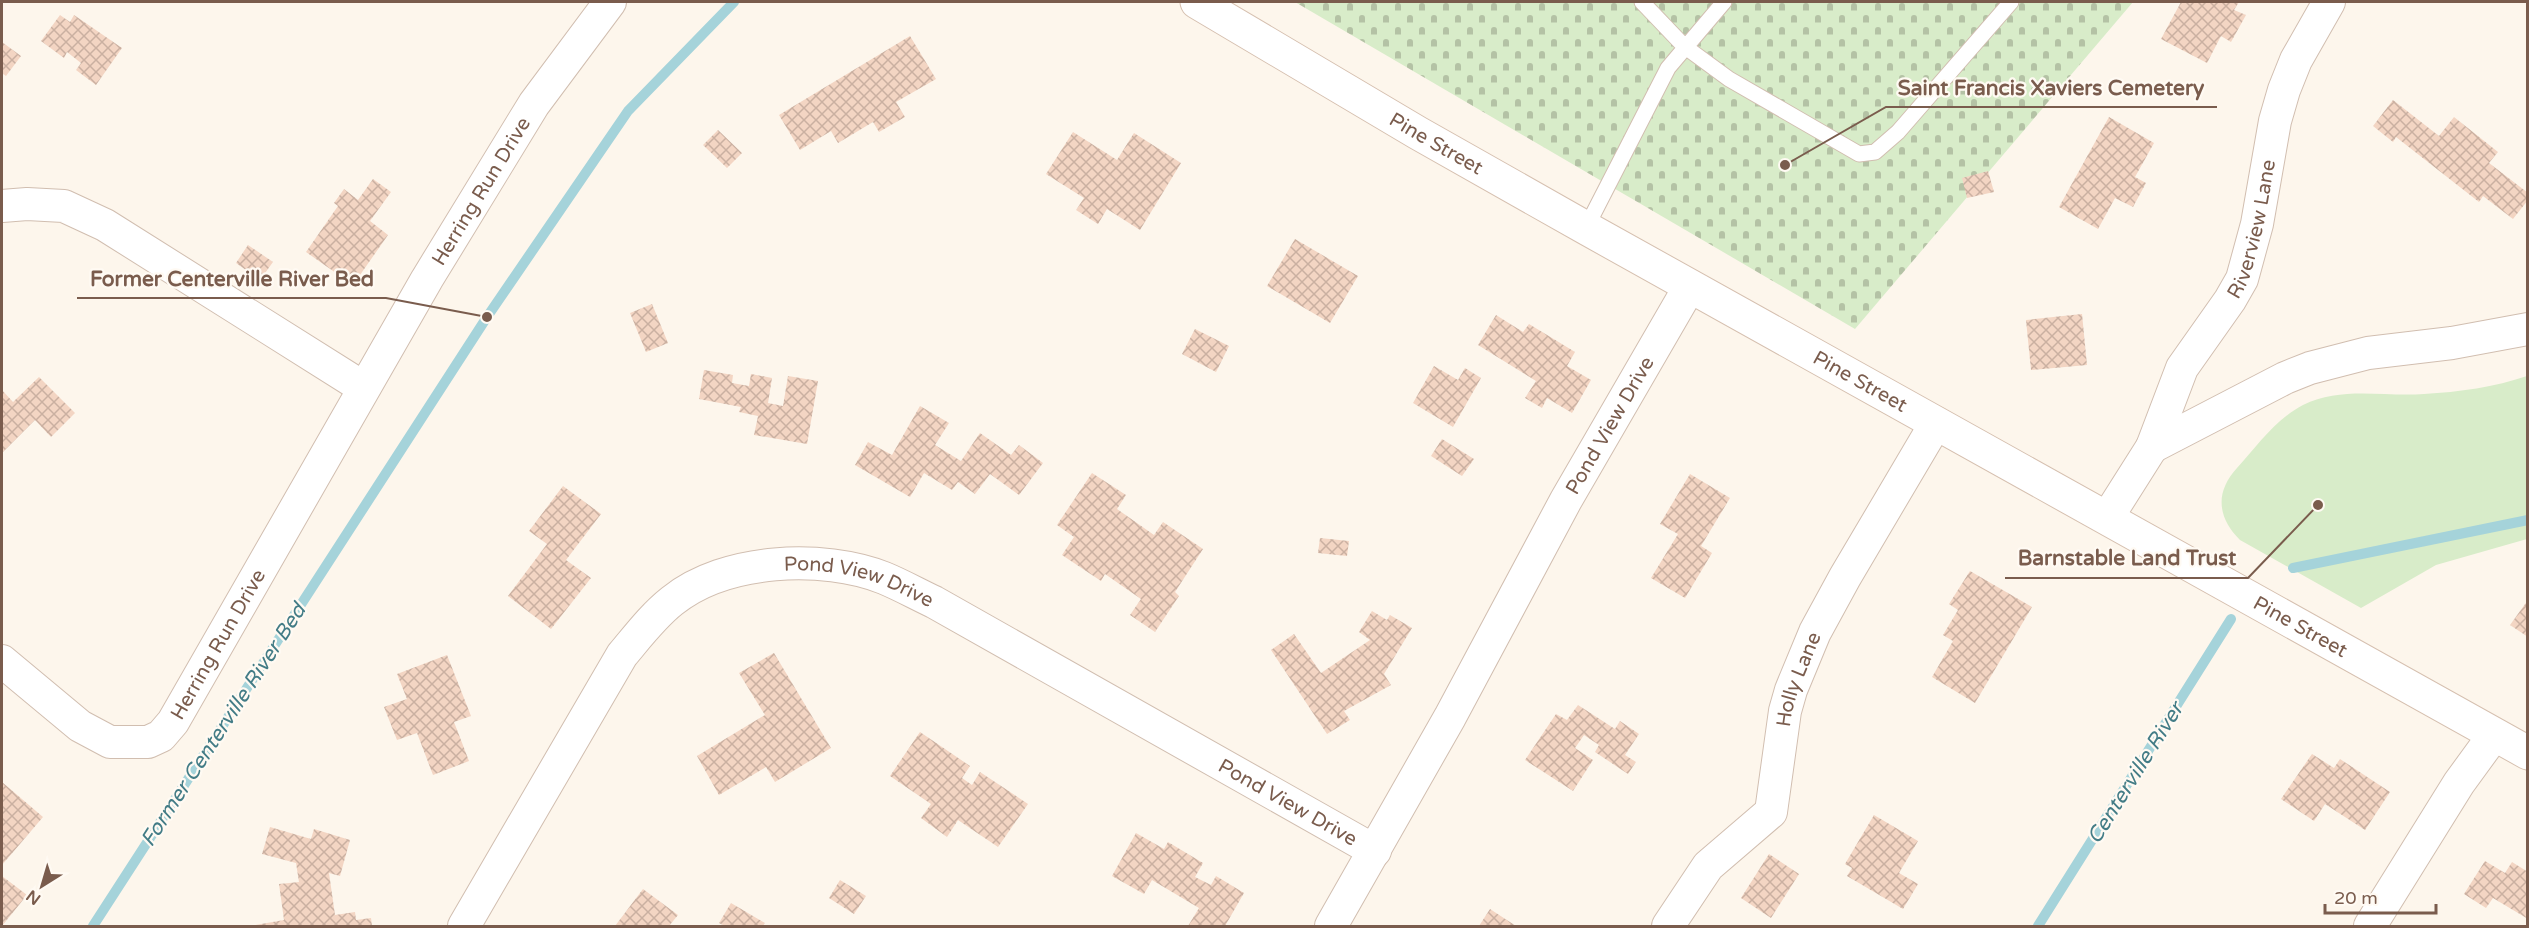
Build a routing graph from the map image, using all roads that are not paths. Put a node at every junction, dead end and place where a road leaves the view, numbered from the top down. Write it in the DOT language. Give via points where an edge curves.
graph roads {
  1 [pos="610,2"];
  2 [pos="1197,2"];
  3 [pos="1642,2"];
  4 [pos="1724,2"];
  5 [pos="2012,2"];
  6 [pos="2329,2"];
  7 [pos="1684,46"];
  8 [pos="2,206"];
  9 [pos="1586,228"];
  10 [pos="1690,286"];
  11 [pos="2528,329"];
  12 [pos="364,388"];
  13 [pos="1936,423"];
  14 [pos="2152,447"];
  15 [pos="2107,518"];
  16 [pos="2,661"];
  17 [pos="2494,735"];
  18 [pos="2528,753"];
  19 [pos="1375,851"];
  20 [pos="464,927"];
  21 [pos="1331,927"];
  22 [pos="1668,927"];
  23 [pos="2370,927"];
  1 -- 12 [label="street, Herring Run Drive" via="534,104"];
  2 -- 9 [label="main road, Pine Street"];
  3 -- 7 [label="lane"];
  4 -- 7 [label="lane"];
  5 -- 7 [label="lane" via="1898,132 1875,152 1859,154 1838,143 1729,79"];
  6 -- 14 [label="street, Riverview Lane" via="2301,50 2284,90 2242,279 2182,368"];
  7 -- 9 [label="lane" via="1668,68"];
  8 -- 12 [label="street" via="64,206 105,225"];
  9 -- 10 [label="main road, Pine Street"];
  10 -- 13 [label="main road, Pine Street"];
  10 -- 19 [label="street, Pond View Drive" via="1566,500"];
  11 -- 14 [label="street" via="2368,354 2310,368"];
  12 -- 16 [label="street, Herring Run Drive" via="173,722 160,736 148,742 129,743 110,742 95,735"];
  13 -- 15 [label="main road, Pine Street"];
  13 -- 22 [label="street, Holly Lane" via="1815,632 1785,711 1771,812 1708,866"];
  14 -- 15 [label="street, Riverview Lane"];
  15 -- 17 [label="main road, Pine Street"];
  17 -- 18 [label="main road, Pine Street"];
  17 -- 23 [label="street" via="2459,783"];
  19 -- 20 [label="street, Pond View Drive" via="934,602 884,578 856,570 780,564 718,574 673,600 649,623 622,655"];
  19 -- 21 [label="street, Pond View Drive"];
}
